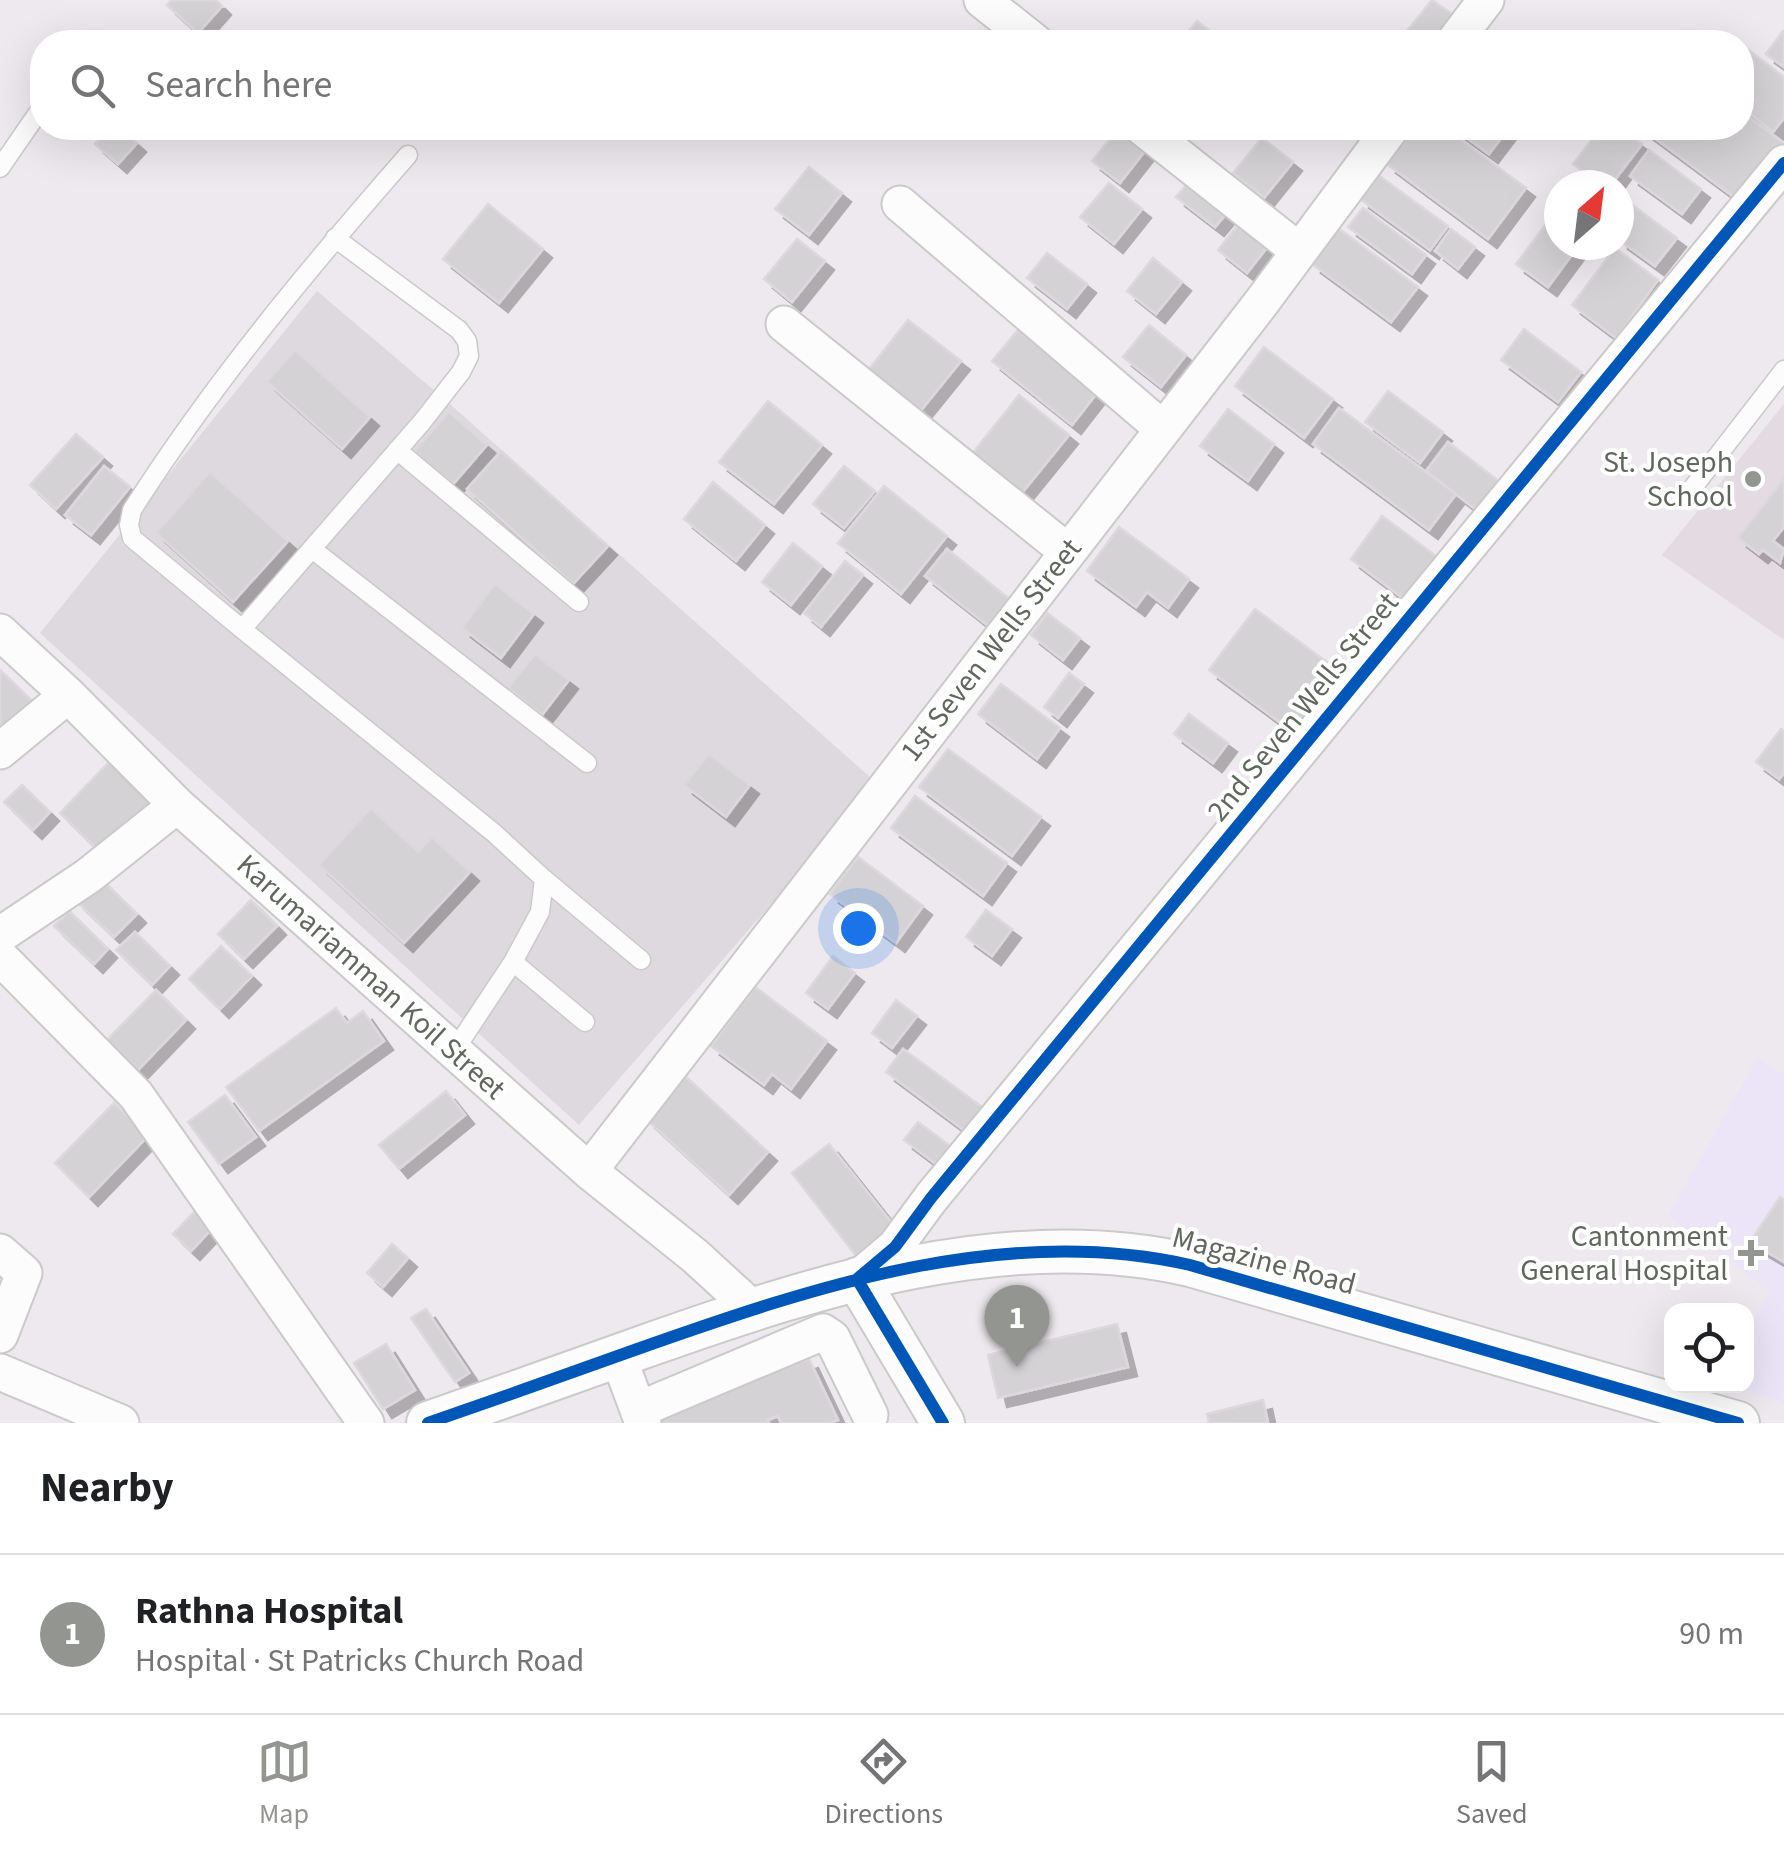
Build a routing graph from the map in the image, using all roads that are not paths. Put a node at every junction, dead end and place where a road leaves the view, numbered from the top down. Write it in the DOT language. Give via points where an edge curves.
graph roads {
  1 [pos="982,0"];
  2 [pos="1486,0"];
  3 [pos="1020,30"];
  4 [pos="1463,30"];
  5 [pos="30,124"];
  6 [pos="1157,140"];
  7 [pos="1382,140"];
  8 [pos="408,155"];
  9 [pos="1784,162"];
  10 [pos="0,168"];
  11 [pos="900,204"];
  12 [pos="335,238"];
  13 [pos="1299,252"];
  14 [pos="784,324"];
  15 [pos="1784,370"];
  16 [pos="1162,429"];
  17 [pos="397,450"];
  18 [pos="1691,490"];
  19 [pos="312,549"];
  20 [pos="1068,552"];
  21 [pos="579,602"];
  22 [pos="242,629"];
  23 [pos="0,632"];
  24 [pos="68,695"];
  25 [pos="0,751"];
  26 [pos="587,762"];
  27 [pos="177,805"];
  28 [pos="544,878"];
  29 [pos="0,934"];
  30 [pos="0,957"];
  31 [pos="641,960"];
  32 [pos="513,962"];
  33 [pos="585,1022"];
  34 [pos="454,1051"];
  35 [pos="588,1171"];
  36 [pos="0,1252"];
  37 [pos="857,1279"];
  38 [pos="754,1309"];
  39 [pos="0,1336"];
  40 [pos="618,1356"];
  41 [pos="0,1372"];
  42 [pos="933,1408"];
  43 [pos="641,1416"];
  44 [pos="861,1419"];
  45 [pos="121,1423"];
  46 [pos="366,1423"];
  47 [pos="428,1423"];
  48 [pos="1738,1423"];
  1 -- 3 [label="street"];
  2 -- 4 [label="street"];
  5 -- 10 [label="lane"];
  6 -- 13 [label="street"];
  7 -- 13 [label="street, 1st Seven Wells Street"];
  8 -- 12 [label="lane"];
  9 -- 37 [label="street, 2nd Seven Wells Street" via="895,1248"];
  11 -- 16 [label="street"];
  12 -- 17 [label="lane" via="467,341 461,372"];
  12 -- 22 [label="lane" via="195,414 128,524 132,538"];
  13 -- 16 [label="street, 1st Seven Wells Street"];
  14 -- 20 [label="street"];
  15 -- 18 [label="lane"];
  16 -- 20 [label="street, 1st Seven Wells Street"];
  17 -- 19 [label="lane"];
  17 -- 21 [label="lane"];
  19 -- 22 [label="lane"];
  19 -- 26 [label="lane"];
  20 -- 35 [label="street, 1st Seven Wells Street"];
  22 -- 28 [label="lane"];
  23 -- 24 [label="street, Karumariamman Koil Street"];
  24 -- 25 [label="street"];
  24 -- 27 [label="street, Karumariamman Koil Street"];
  27 -- 29 [label="street"];
  27 -- 34 [label="street, Karumariamman Koil Street"];
  28 -- 31 [label="lane"];
  28 -- 32 [label="lane" via="540,912"];
  30 -- 46 [label="street" via="136,1095"];
  32 -- 33 [label="lane"];
  32 -- 34 [label="lane"];
  34 -- 35 [label="street, Karumariamman Koil Street"];
  35 -- 38 [label="street, Karumariamman Koil Street"];
  36 -- 39 [label="street" via="24,1273"];
  37 -- 38 [label="street, Magazine Road"];
  37 -- 42 [label="street"];
  37 -- 48 [label="street, Magazine Road" via="1051,1250 1156,1257"];
  38 -- 40 [label="street, Magazine Road"];
  40 -- 43 [label="street"];
  40 -- 47 [label="street, Magazine Road"];
  41 -- 45 [label="street"];
  42 -- 44 [label="street"];
  43 -- 44 [label="street" via="823,1332 832,1338"];
}
